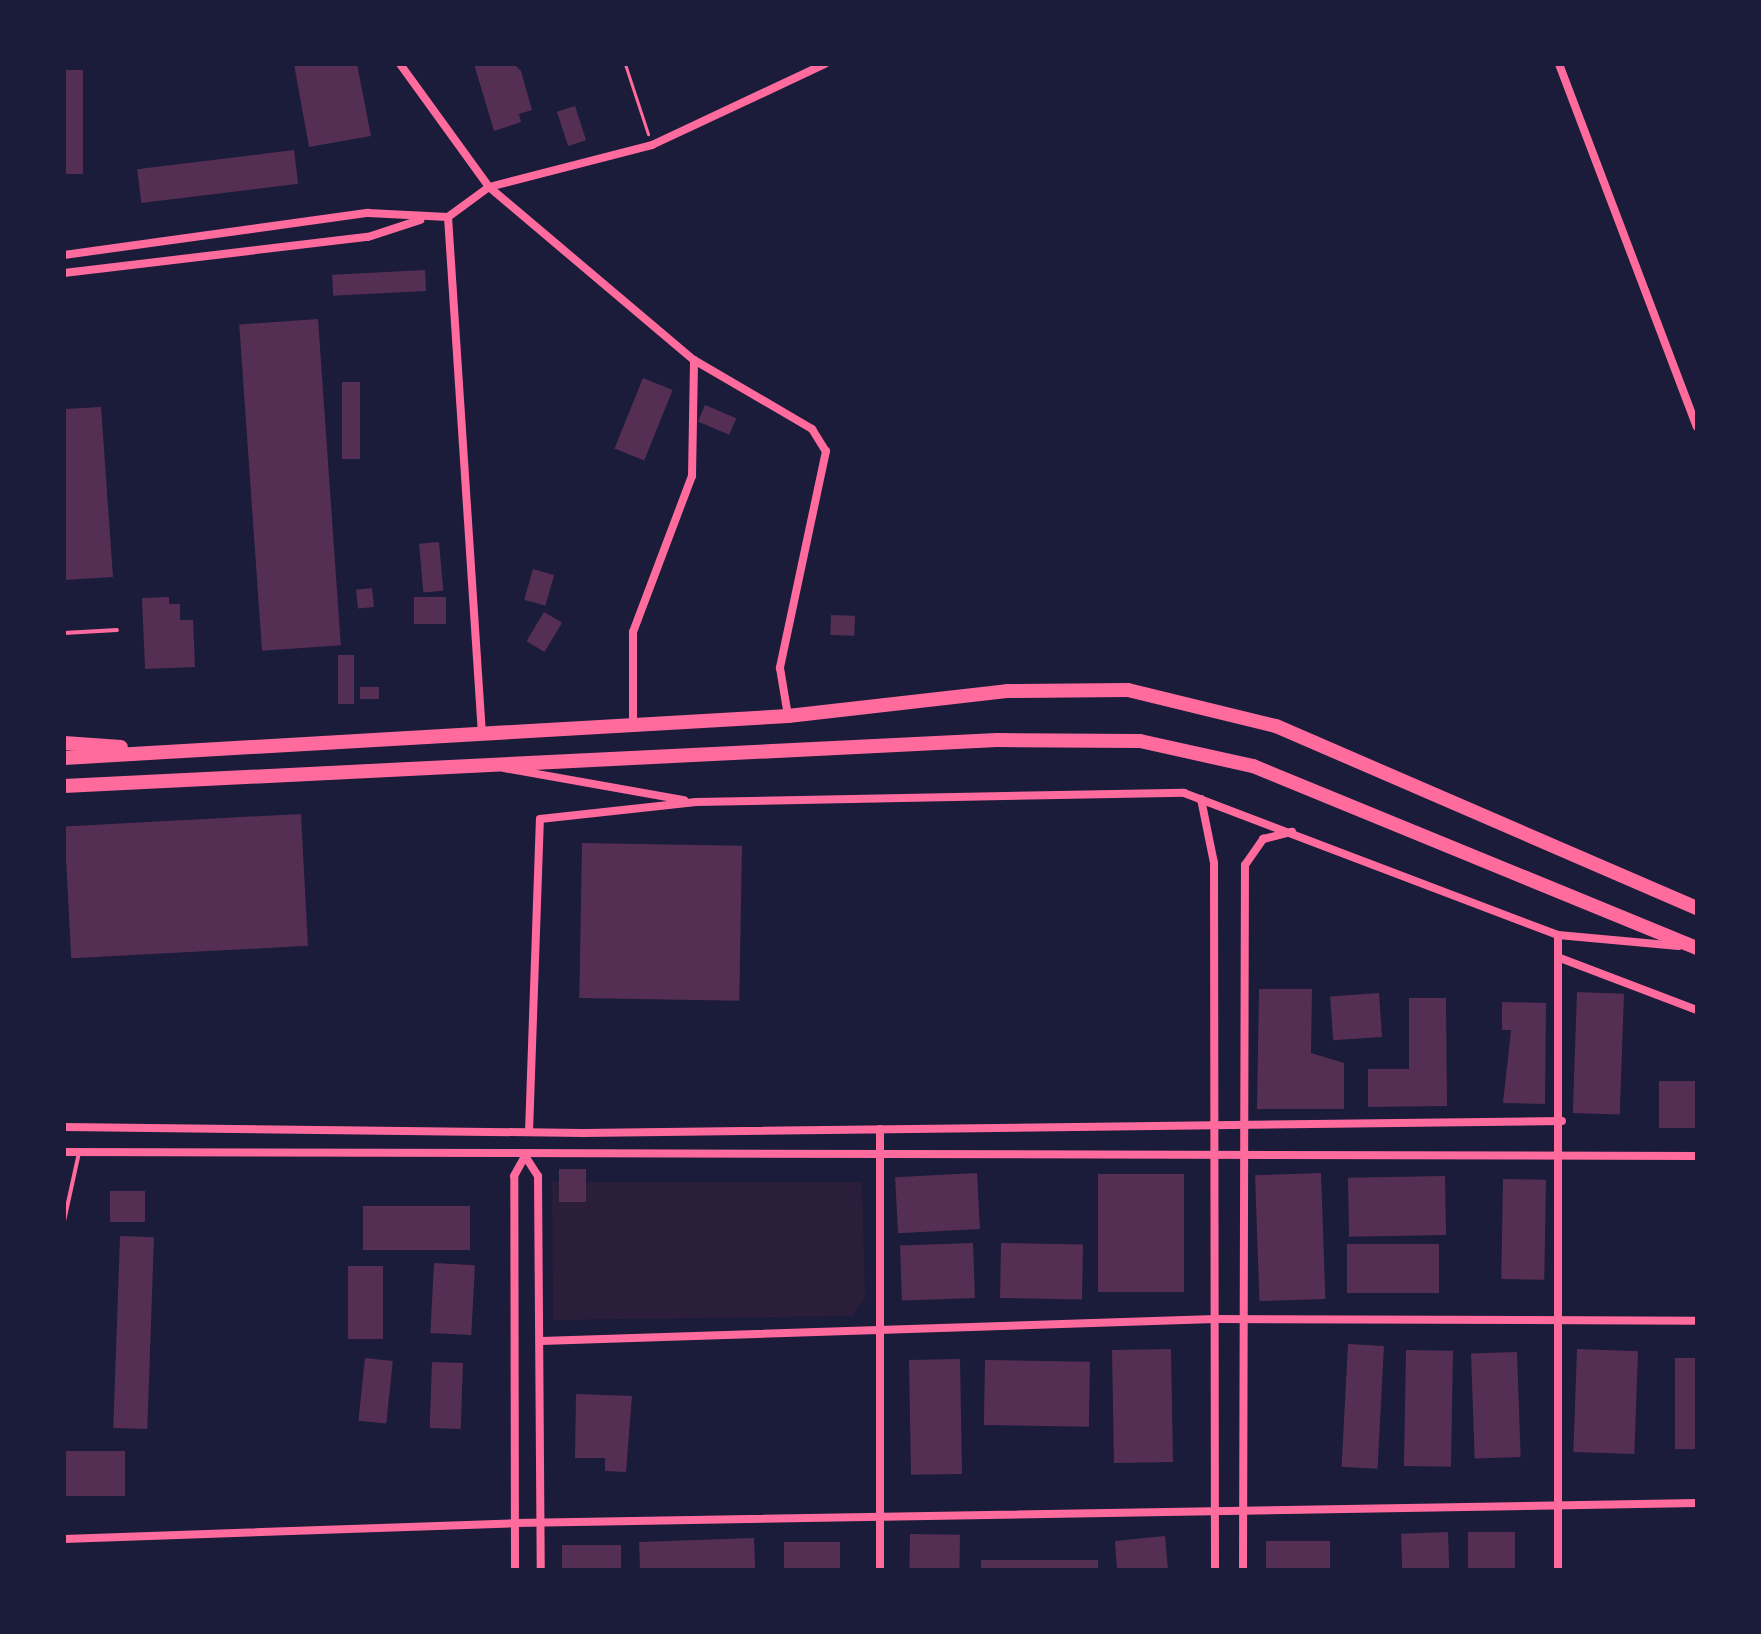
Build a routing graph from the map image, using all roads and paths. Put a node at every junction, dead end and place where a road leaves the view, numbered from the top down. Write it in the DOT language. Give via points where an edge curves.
graph roads {
  1 [pos="400,64"];
  2 [pos="625,64"];
  3 [pos="825,64"];
  4 [pos="1559,64"];
  5 [pos="652,145"];
  6 [pos="489,187"];
  7 [pos="448,217"];
  8 [pos="425,218"];
  9 [pos="64,255"];
  10 [pos="64,273"];
  11 [pos="694,360"];
  12 [pos="1697,427"];
  13 [pos="117,630"];
  14 [pos="64,633"];
  15 [pos="788,716"];
  16 [pos="633,727"];
  17 [pos="482,735"];
  18 [pos="64,743"];
  19 [pos="182,751"];
  20 [pos="64,758"];
  21 [pos="491,763"];
  22 [pos="64,786"];
  23 [pos="1201,799"];
  24 [pos="696,802"];
  25 [pos="1294,832"];
  26 [pos="1697,908"];
  27 [pos="1558,935"];
  28 [pos="1696,947"];
  29 [pos="1560,958"];
  30 [pos="1697,1010"];
  31 [pos="1217,1121"];
  32 [pos="1562,1121"];
  33 [pos="1240,1122"];
  34 [pos="64,1127"];
  35 [pos="880,1129"];
  36 [pos="529,1132"];
  37 [pos="64,1152"];
  38 [pos="79,1153"];
  39 [pos="1217,1153"];
  40 [pos="525,1156"];
  41 [pos="882,1156"];
  42 [pos="1242,1156"];
  43 [pos="1562,1156"];
  44 [pos="1697,1156"];
  45 [pos="64,1221"];
  46 [pos="1215,1319"];
  47 [pos="1239,1321"];
  48 [pos="1562,1321"];
  49 [pos="1697,1321"];
  50 [pos="884,1335"];
  51 [pos="541,1341"];
  52 [pos="1697,1503"];
  53 [pos="1557,1506"];
  54 [pos="1215,1509"];
  55 [pos="1244,1510"];
  56 [pos="879,1518"];
  57 [pos="516,1523"];
  58 [pos="539,1523"];
  59 [pos="64,1539"];
  60 [pos="515,1570"];
  61 [pos="541,1570"];
  62 [pos="880,1570"];
  63 [pos="1215,1570"];
  64 [pos="1243,1570"];
  65 [pos="1558,1570"];
  1 -- 6 [label="street"];
  2 -- 5 [label="path"];
  3 -- 5 [label="street"];
  4 -- 12 [label="street"];
  5 -- 6 [label="street"];
  6 -- 7 [label="street"];
  6 -- 11 [label="street"];
  7 -- 8 [label="street"];
  7 -- 17 [label="street"];
  8 -- 9 [label="street" via="368,213"];
  8 -- 10 [label="street" via="368,237"];
  11 -- 15 [label="street" via="812,429 826,451 780,668"];
  11 -- 16 [label="street" via="692,476 633,632"];
  13 -- 14 [label="lane"];
  15 -- 16 [label="highway"];
  15 -- 26 [label="highway" via="1007,691 1167,694 1276,726"];
  16 -- 17 [label="highway"];
  17 -- 19 [label="highway"];
  18 -- 19 [label="highway"];
  19 -- 20 [label="highway"];
  21 -- 22 [label="highway"];
  21 -- 24 [label="street"];
  21 -- 28 [label="highway" via="1058,738 1182,746 1304,786"];
  23 -- 24 [label="street" via="1097,790"];
  23 -- 25 [label="street"];
  23 -- 31 [label="street" via="1214,863"];
  24 -- 36 [label="street" via="540,819"];
  25 -- 27 [label="street"];
  25 -- 33 [label="street" via="1263,839 1245,865"];
  27 -- 28 [label="street"];
  27 -- 29 [label="street"];
  29 -- 30 [label="street"];
  29 -- 32 [label="street"];
  31 -- 33 [label="street"];
  31 -- 35 [label="street"];
  31 -- 39 [label="street"];
  32 -- 33 [label="street"];
  32 -- 43 [label="street"];
  33 -- 42 [label="street"];
  34 -- 36 [label="street"];
  35 -- 36 [label="street"];
  35 -- 41 [label="street"];
  37 -- 38 [label="street"];
  38 -- 40 [label="street"];
  38 -- 45 [label="lane"];
  39 -- 41 [label="street"];
  39 -- 42 [label="street"];
  39 -- 46 [label="street"];
  40 -- 41 [label="street"];
  40 -- 51 [label="street" via="538,1176"];
  40 -- 57 [label="street" via="513,1191"];
  41 -- 50 [label="street"];
  42 -- 43 [label="street"];
  42 -- 47 [label="street"];
  43 -- 44 [label="street"];
  43 -- 48 [label="street"];
  46 -- 47 [label="street"];
  46 -- 50 [label="street"];
  46 -- 54 [label="street"];
  47 -- 48 [label="street"];
  47 -- 55 [label="street"];
  48 -- 49 [label="street"];
  48 -- 53 [label="street"];
  50 -- 51 [label="street"];
  50 -- 56 [label="street"];
  51 -- 58 [label="street"];
  52 -- 53 [label="street"];
  53 -- 55 [label="street"];
  53 -- 65 [label="street"];
  54 -- 55 [label="street"];
  54 -- 56 [label="street"];
  54 -- 63 [label="street"];
  55 -- 64 [label="street"];
  56 -- 58 [label="street"];
  56 -- 62 [label="street"];
  57 -- 58 [label="street"];
  57 -- 59 [label="street"];
  57 -- 60 [label="street"];
  58 -- 61 [label="street"];
}
